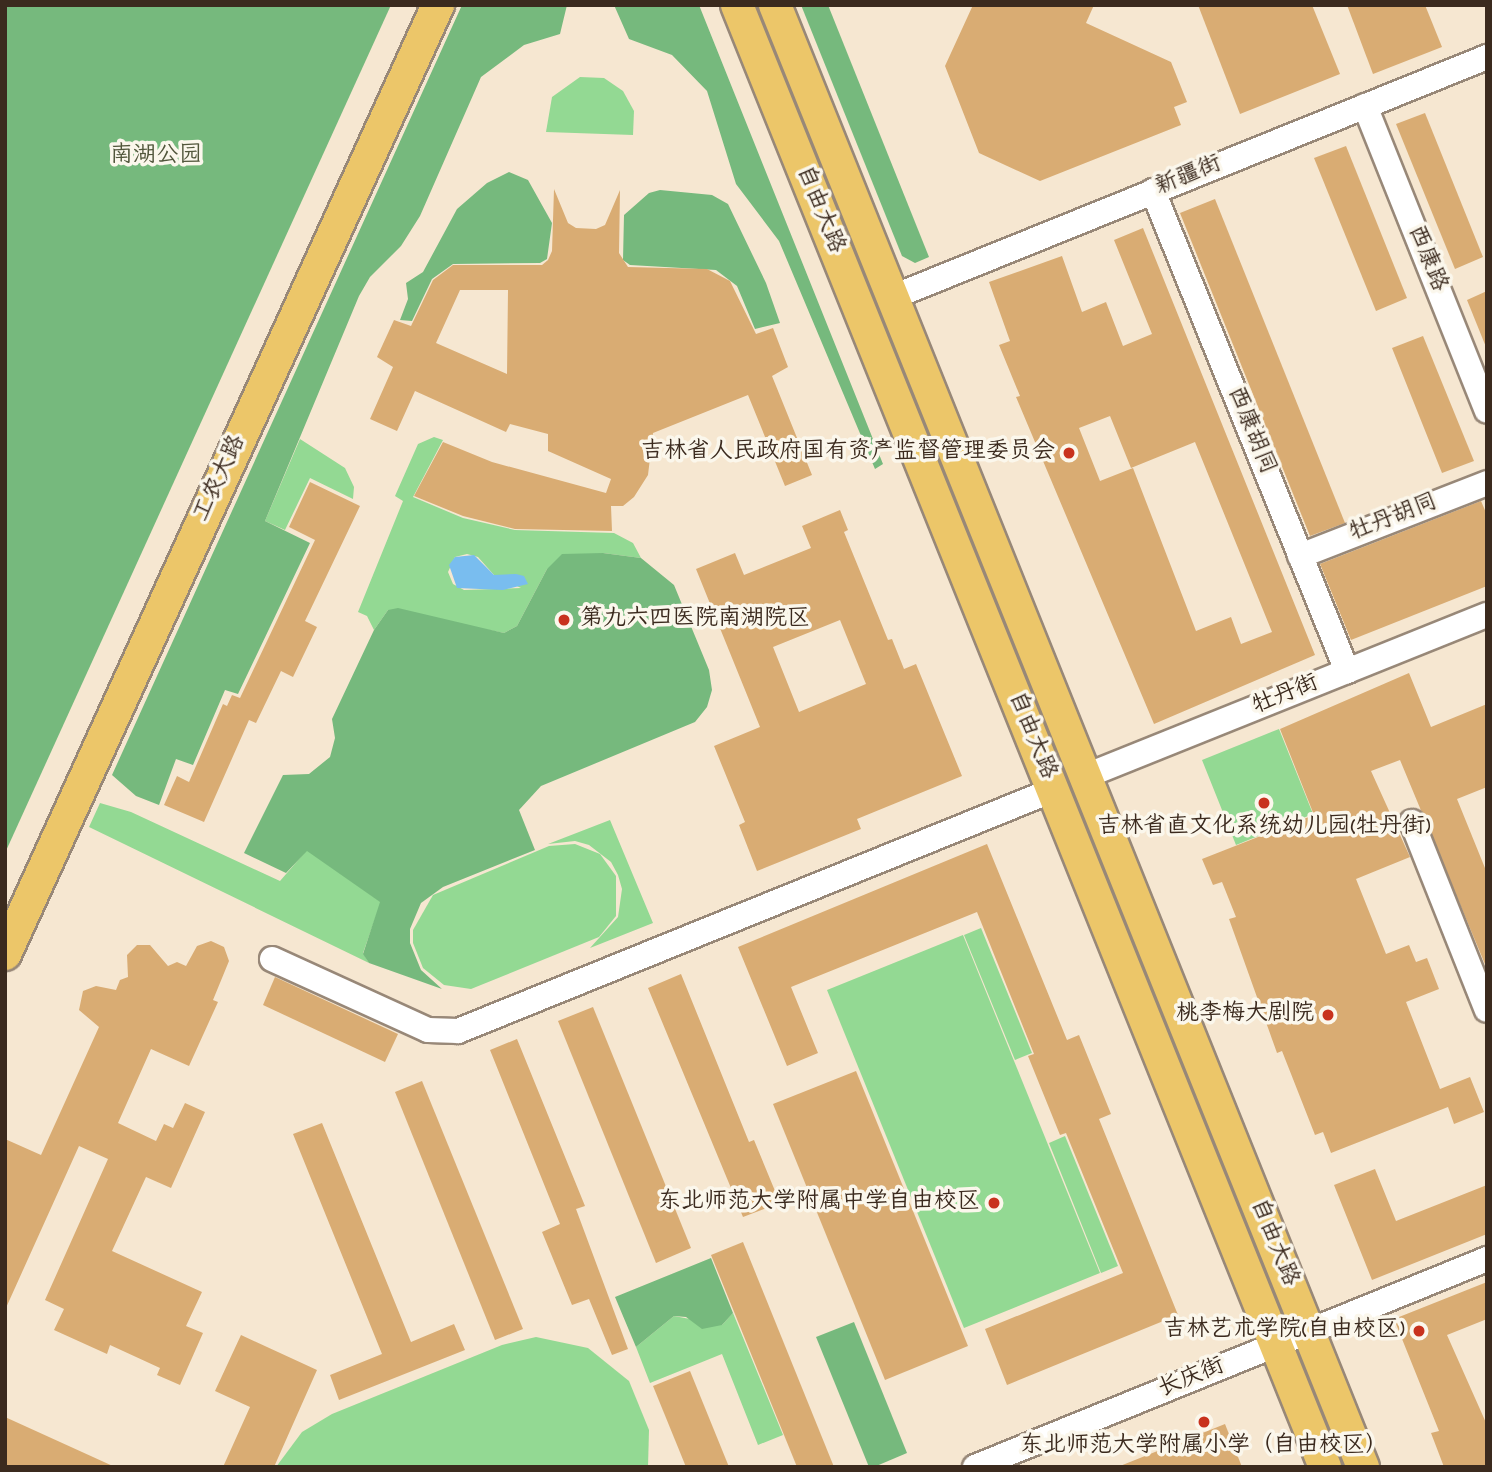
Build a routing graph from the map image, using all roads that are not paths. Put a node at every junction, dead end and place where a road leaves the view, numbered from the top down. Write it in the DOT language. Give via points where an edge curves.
graph roads {
  1 [pos="414,5"];
  2 [pos="438,5"];
  3 [pos="737,5"];
  4 [pos="775,5"];
  5 [pos="1487,57"];
  6 [pos="1365,106"];
  7 [pos="1153,191"];
  8 [pos="892,297"];
  9 [pos="1487,411"];
  10 [pos="1487,483"];
  11 [pos="1300,556"];
  12 [pos="1487,615"];
  13 [pos="1347,671"];
  14 [pos="1086,776"];
  15 [pos="1053,790"];
  16 [pos="1412,822"];
  17 [pos="5,909"];
  18 [pos="5,954"];
  19 [pos="272,959"];
  20 [pos="1487,1010"];
  21 [pos="1487,1259"];
  22 [pos="1309,1331"];
  23 [pos="1276,1345"];
  24 [pos="975,1467"];
  25 [pos="1325,1467"];
  26 [pos="1363,1467"];
  1 -- 17 [label="main road, 工农大路"];
  2 -- 18 [label="main road, 工农大路"];
  3 -- 15 [label="main road, 自由大路"];
  4 -- 8 [label="main road, 自由大路"];
  5 -- 6 [label="street, 新疆街"];
  6 -- 7 [label="street, 新疆街"];
  6 -- 9 [label="street, 西康路"];
  7 -- 8 [label="street, 新疆街"];
  7 -- 11 [label="street, 西康胡同"];
  8 -- 14 [label="main road, 自由大路"];
  10 -- 11 [label="street, 牡丹胡同"];
  11 -- 13 [label="street, 西康胡同"];
  12 -- 13 [label="street, 牡丹街"];
  13 -- 14 [label="street, 牡丹街"];
  14 -- 22 [label="main road, 自由大路"];
  15 -- 19 [label="street" via="458,1031 428,1030"];
  15 -- 23 [label="main road, 自由大路"];
  16 -- 20 [label="street"];
  21 -- 22 [label="street, 长庆街"];
  22 -- 23 [label="street, 长庆街"];
  22 -- 26 [label="main road, 自由大路"];
  23 -- 24 [label="street, 长庆街"];
  23 -- 25 [label="main road, 自由大路"];
}
